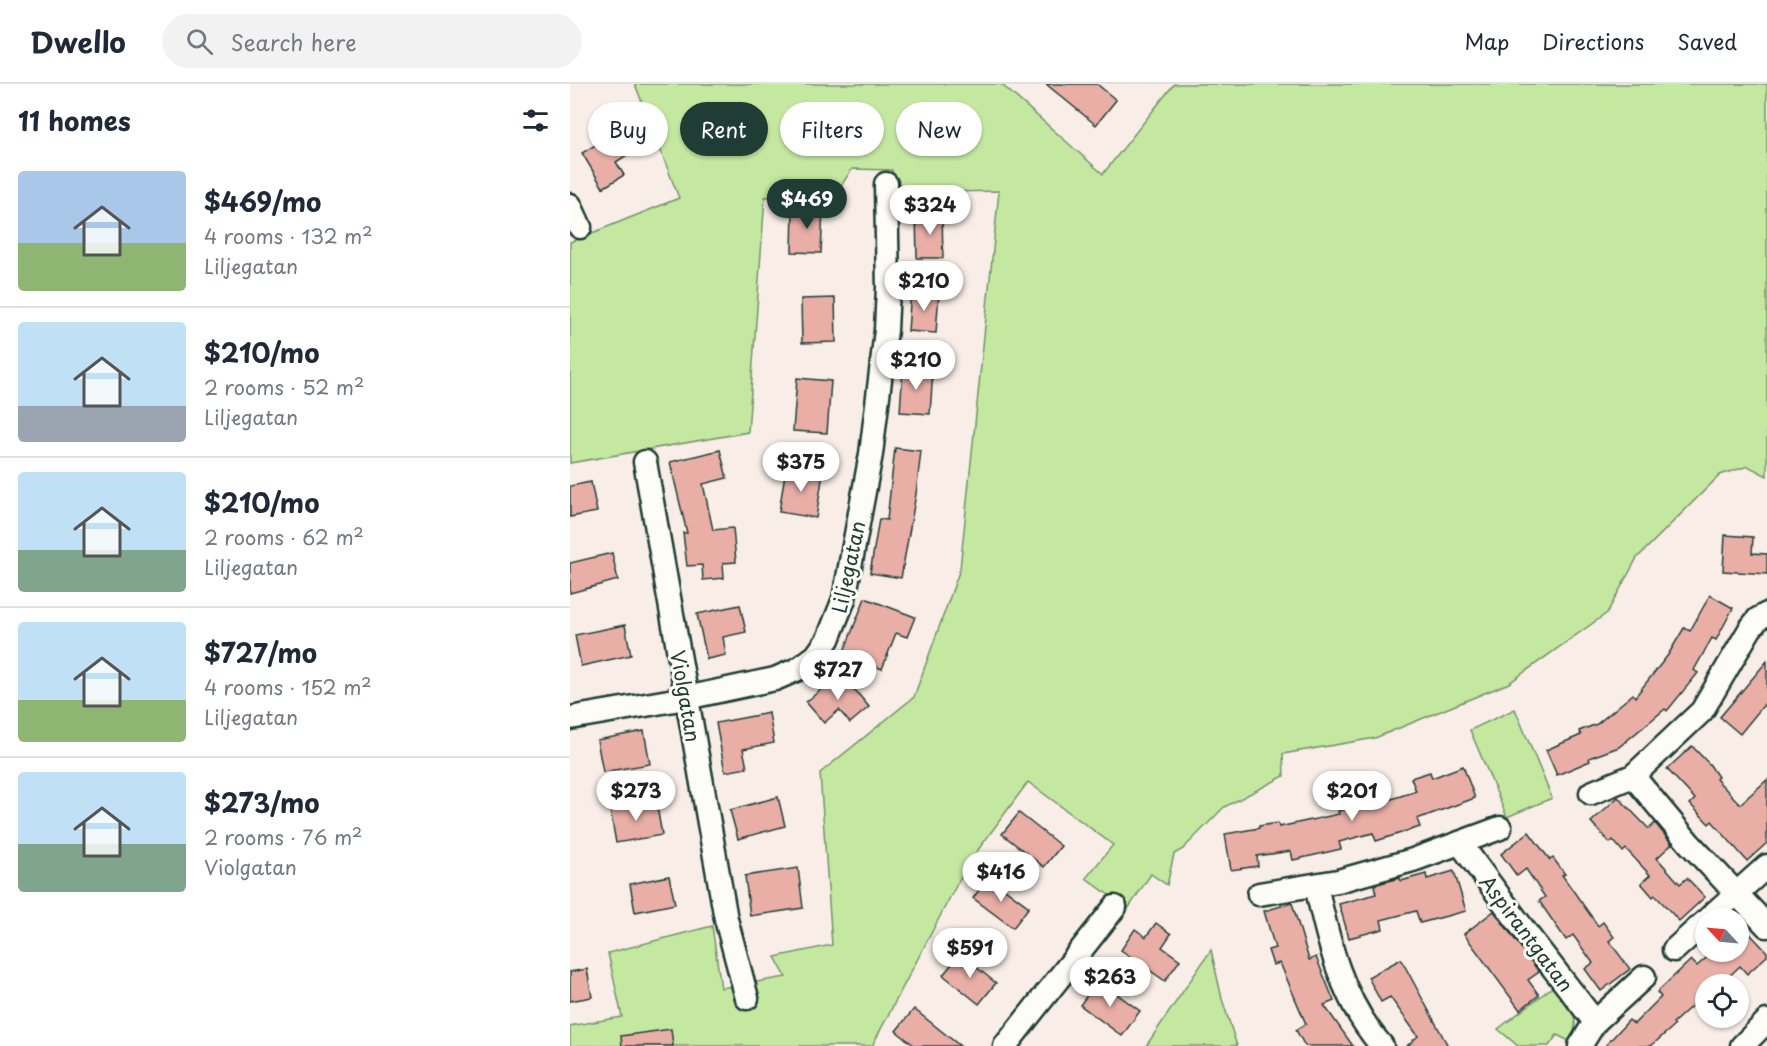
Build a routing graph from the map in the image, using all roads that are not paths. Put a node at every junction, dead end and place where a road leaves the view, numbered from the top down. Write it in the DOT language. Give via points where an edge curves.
graph roads {
  1 [pos="886,184"];
  2 [pos="570,205"];
  3 [pos="580,227"];
  4 [pos="645,462"];
  5 [pos="1767,614"];
  6 [pos="686,698"];
  7 [pos="570,718"];
  8 [pos="1633,776"];
  9 [pos="1591,793"];
  10 [pos="1500,828"];
  11 [pos="1460,843"];
  12 [pos="1767,866"];
  13 [pos="1316,885"];
  14 [pos="1737,892"];
  15 [pos="1259,894"];
  16 [pos="1115,907"];
  17 [pos="1720,908"];
  18 [pos="1767,926"];
  19 [pos="1695,931"];
  20 [pos="1674,950"];
  21 [pos="1644,977"];
  22 [pos="747,998"];
  23 [pos="1767,1021"];
  24 [pos="1595,1022"];
  25 [pos="1005,1046"];
  26 [pos="1382,1046"];
  27 [pos="1580,1046"];
  28 [pos="1742,1046"];
  1 -- 6 [label="street, Liljegatan" via="886,330 871,454 837,619 816,656 798,669 775,679"];
  2 -- 3 [label="street"];
  4 -- 6 [label="street, Violgatan"];
  5 -- 8 [label="street" via="1750,628 1702,711"];
  6 -- 7 [label="street, Liljegatan"];
  6 -- 22 [label="street, Violgatan" via="726,919"];
  8 -- 9 [label="street"];
  8 -- 14 [label="street" via="1689,843"];
  10 -- 11 [label="street"];
  11 -- 13 [label="street" via="1413,860"];
  11 -- 24 [label="street, Aspirantgatan"];
  12 -- 14 [label="street"];
  13 -- 15 [label="street"];
  13 -- 26 [label="street" via="1338,970 1356,1008"];
  14 -- 17 [label="street"];
  14 -- 18 [label="street"];
  16 -- 25 [label="street"];
  19 -- 20 [label="street"];
  21 -- 24 [label="street"];
  23 -- 28 [label="street"];
  24 -- 27 [label="street"];
}
